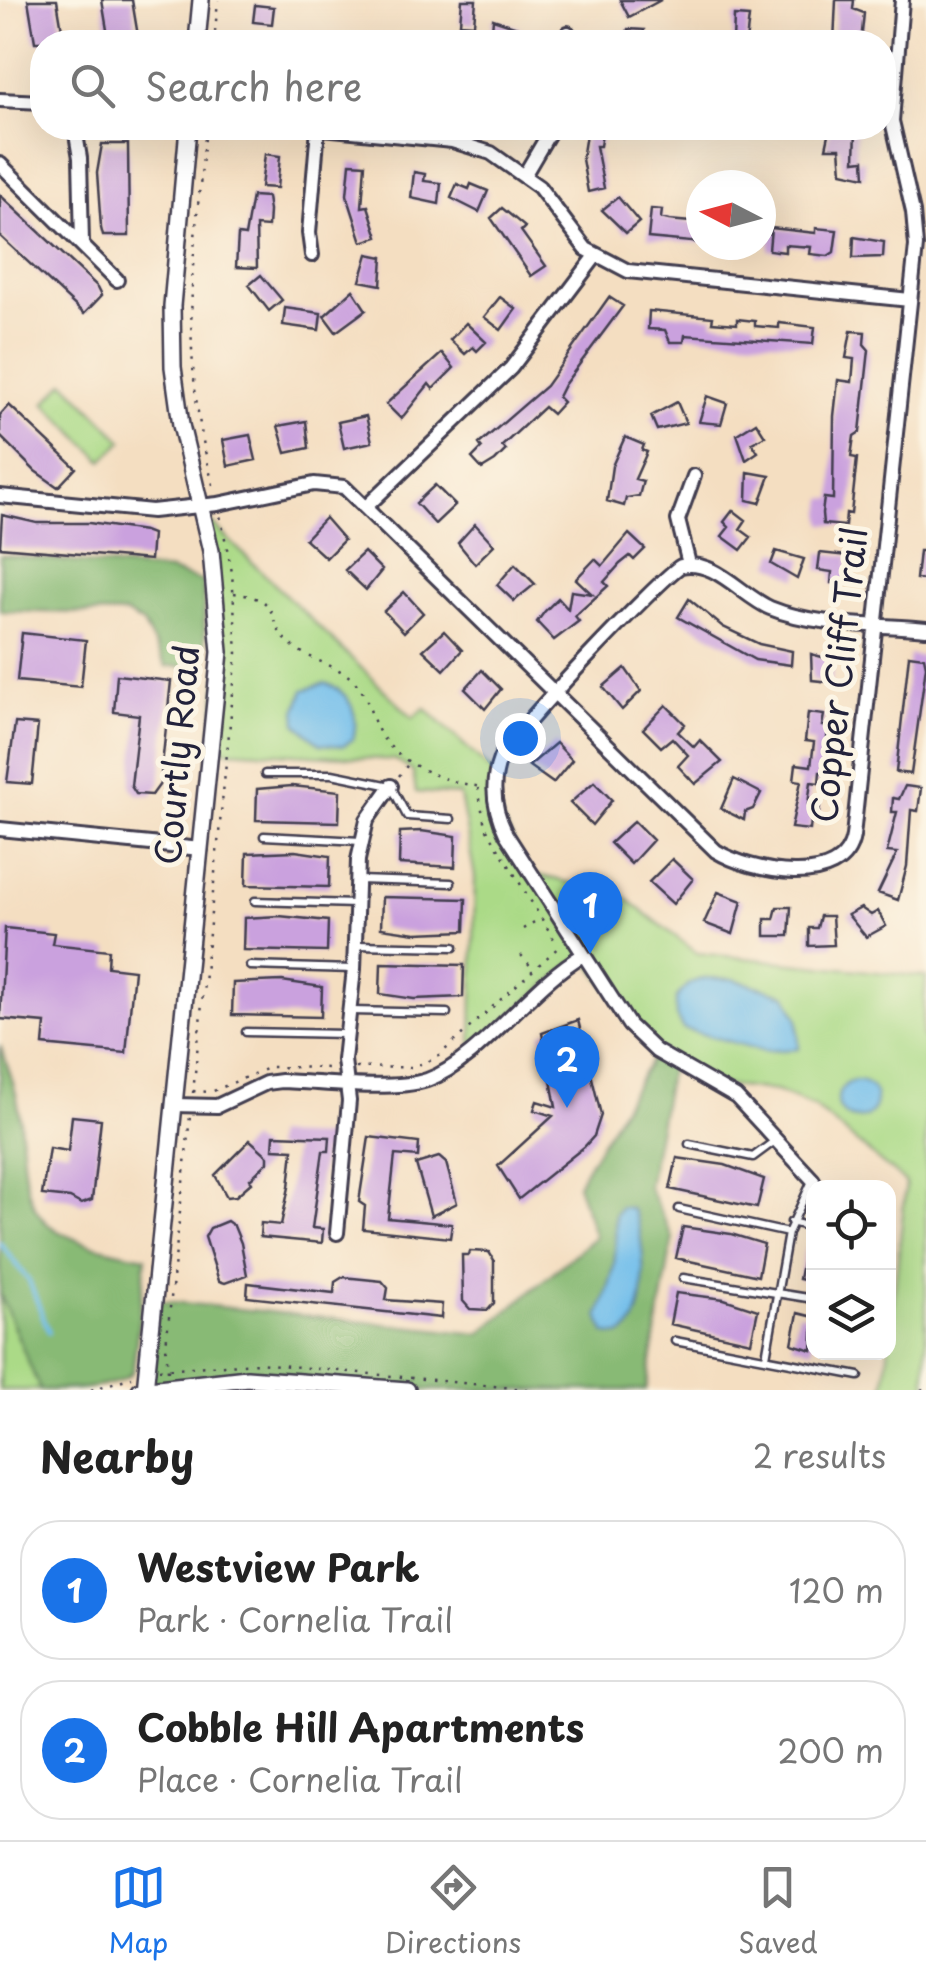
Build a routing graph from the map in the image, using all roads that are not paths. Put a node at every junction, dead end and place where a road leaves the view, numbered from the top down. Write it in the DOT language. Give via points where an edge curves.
graph roads {
  1 [pos="201,0"];
  2 [pos="902,0"];
  3 [pos="198,30"];
  4 [pos="896,65"];
  5 [pos="0,100"];
  6 [pos="30,101"];
  7 [pos="896,127"];
  8 [pos="77,140"];
  9 [pos="187,140"];
  10 [pos="319,140"];
  11 [pos="438,140"];
  12 [pos="545,140"];
  13 [pos="0,164"];
  14 [pos="525,174"];
  15 [pos="82,244"];
  16 [pos="312,254"];
  17 [pos="595,257"];
  18 [pos="117,280"];
  19 [pos="910,300"];
  20 [pos="694,476"];
  21 [pos="0,496"];
  22 [pos="200,504"];
  23 [pos="367,506"];
  24 [pos="689,564"];
  25 [pos="876,624"];
  26 [pos="926,630"];
  27 [pos="556,693"];
  28 [pos="265,774"];
  29 [pos="392,786"];
  30 [pos="451,819"];
  31 [pos="0,829"];
  32 [pos="264,836"];
  33 [pos="362,841"];
  34 [pos="201,849"];
  35 [pos="356,880"];
  36 [pos="451,883"];
  37 [pos="255,901"];
  38 [pos="356,904"];
  39 [pos="355,945"];
  40 [pos="454,948"];
  41 [pos="583,955"];
  42 [pos="250,966"];
  43 [pos="354,969"];
  44 [pos="350,1011"];
  45 [pos="447,1013"];
  46 [pos="246,1032"];
  47 [pos="347,1034"];
  48 [pos="345,1075"];
  49 [pos="175,1104"];
  50 [pos="777,1140"];
  51 [pos="689,1144"];
  52 [pos="812,1180"];
  53 [pos="806,1192"];
  54 [pos="679,1209"];
  55 [pos="791,1222"];
  56 [pos="806,1226"];
  57 [pos="338,1233"];
  58 [pos="788,1233"];
  59 [pos="683,1278"];
  60 [pos="778,1294"];
  61 [pos="806,1299"];
  62 [pos="675,1341"];
  63 [pos="766,1357"];
  64 [pos="859,1376"];
  65 [pos="143,1390"];
  66 [pos="407,1390"];
  1 -- 3 [label="street"];
  2 -- 4 [label="street, Copper Cliff Trail"];
  5 -- 6 [label="street"];
  7 -- 19 [label="street, Copper Cliff Trail" via="916,223"];
  8 -- 15 [label="street"];
  9 -- 22 [label="street, Courtly Road" via="172,352"];
  10 -- 16 [label="street"];
  11 -- 14 [label="street" via="491,153"];
  12 -- 14 [label="street"];
  13 -- 15 [label="street"];
  14 -- 17 [label="street"];
  15 -- 18 [label="street"];
  17 -- 19 [label="street" via="636,273"];
  17 -- 23 [label="street" via="512,368"];
  19 -- 25 [label="street, Copper Cliff Trail"];
  20 -- 24 [label="street" via="678,520"];
  21 -- 22 [label="street, Copper Cliff Trail" via="152,511"];
  22 -- 23 [label="street, Copper Cliff Trail" via="328,483"];
  22 -- 34 [label="street, Courtly Road" via="216,583 220,652"];
  23 -- 27 [label="street, Copper Cliff Trail"];
  24 -- 25 [label="street" via="784,613"];
  24 -- 27 [label="street" via="672,571"];
  25 -- 26 [label="street"];
  25 -- 27 [label="street, Copper Cliff Trail" via="851,844 828,867 773,871 716,851"];
  27 -- 41 [label="street" via="507,745 495,806"];
  28 -- 29 [label="lane" via="332,774"];
  29 -- 30 [label="lane" via="407,816"];
  29 -- 33 [label="street" via="367,820"];
  31 -- 34 [label="street"];
  32 -- 33 [label="lane"];
  33 -- 35 [label="street"];
  34 -- 49 [label="street, Courtly Road"];
  35 -- 36 [label="lane"];
  35 -- 38 [label="street"];
  37 -- 38 [label="lane"];
  38 -- 39 [label="street"];
  39 -- 40 [label="lane"];
  39 -- 43 [label="street"];
  41 -- 48 [label="street" via="439,1074 416,1082"];
  41 -- 50 [label="street" via="642,1038 736,1097"];
  42 -- 43 [label="lane"];
  43 -- 44 [label="street"];
  44 -- 45 [label="lane"];
  44 -- 47 [label="street"];
  46 -- 47 [label="lane"];
  47 -- 48 [label="street"];
  48 -- 49 [label="street" via="252,1088 218,1106"];
  48 -- 57 [label="street" via="349,1100"];
  49 -- 65 [label="street, Courtly Road"];
  50 -- 51 [label="lane" via="753,1157"];
  50 -- 52 [label="street"];
  53 -- 55 [label="lane"];
  54 -- 58 [label="lane"];
  55 -- 56 [label="lane"];
  55 -- 58 [label="lane"];
  58 -- 60 [label="lane"];
  59 -- 60 [label="lane"];
  60 -- 61 [label="lane"];
  60 -- 63 [label="lane"];
  62 -- 63 [label="lane"];
  63 -- 64 [label="lane"];
  65 -- 66 [label="street" via="247,1378"];
}
